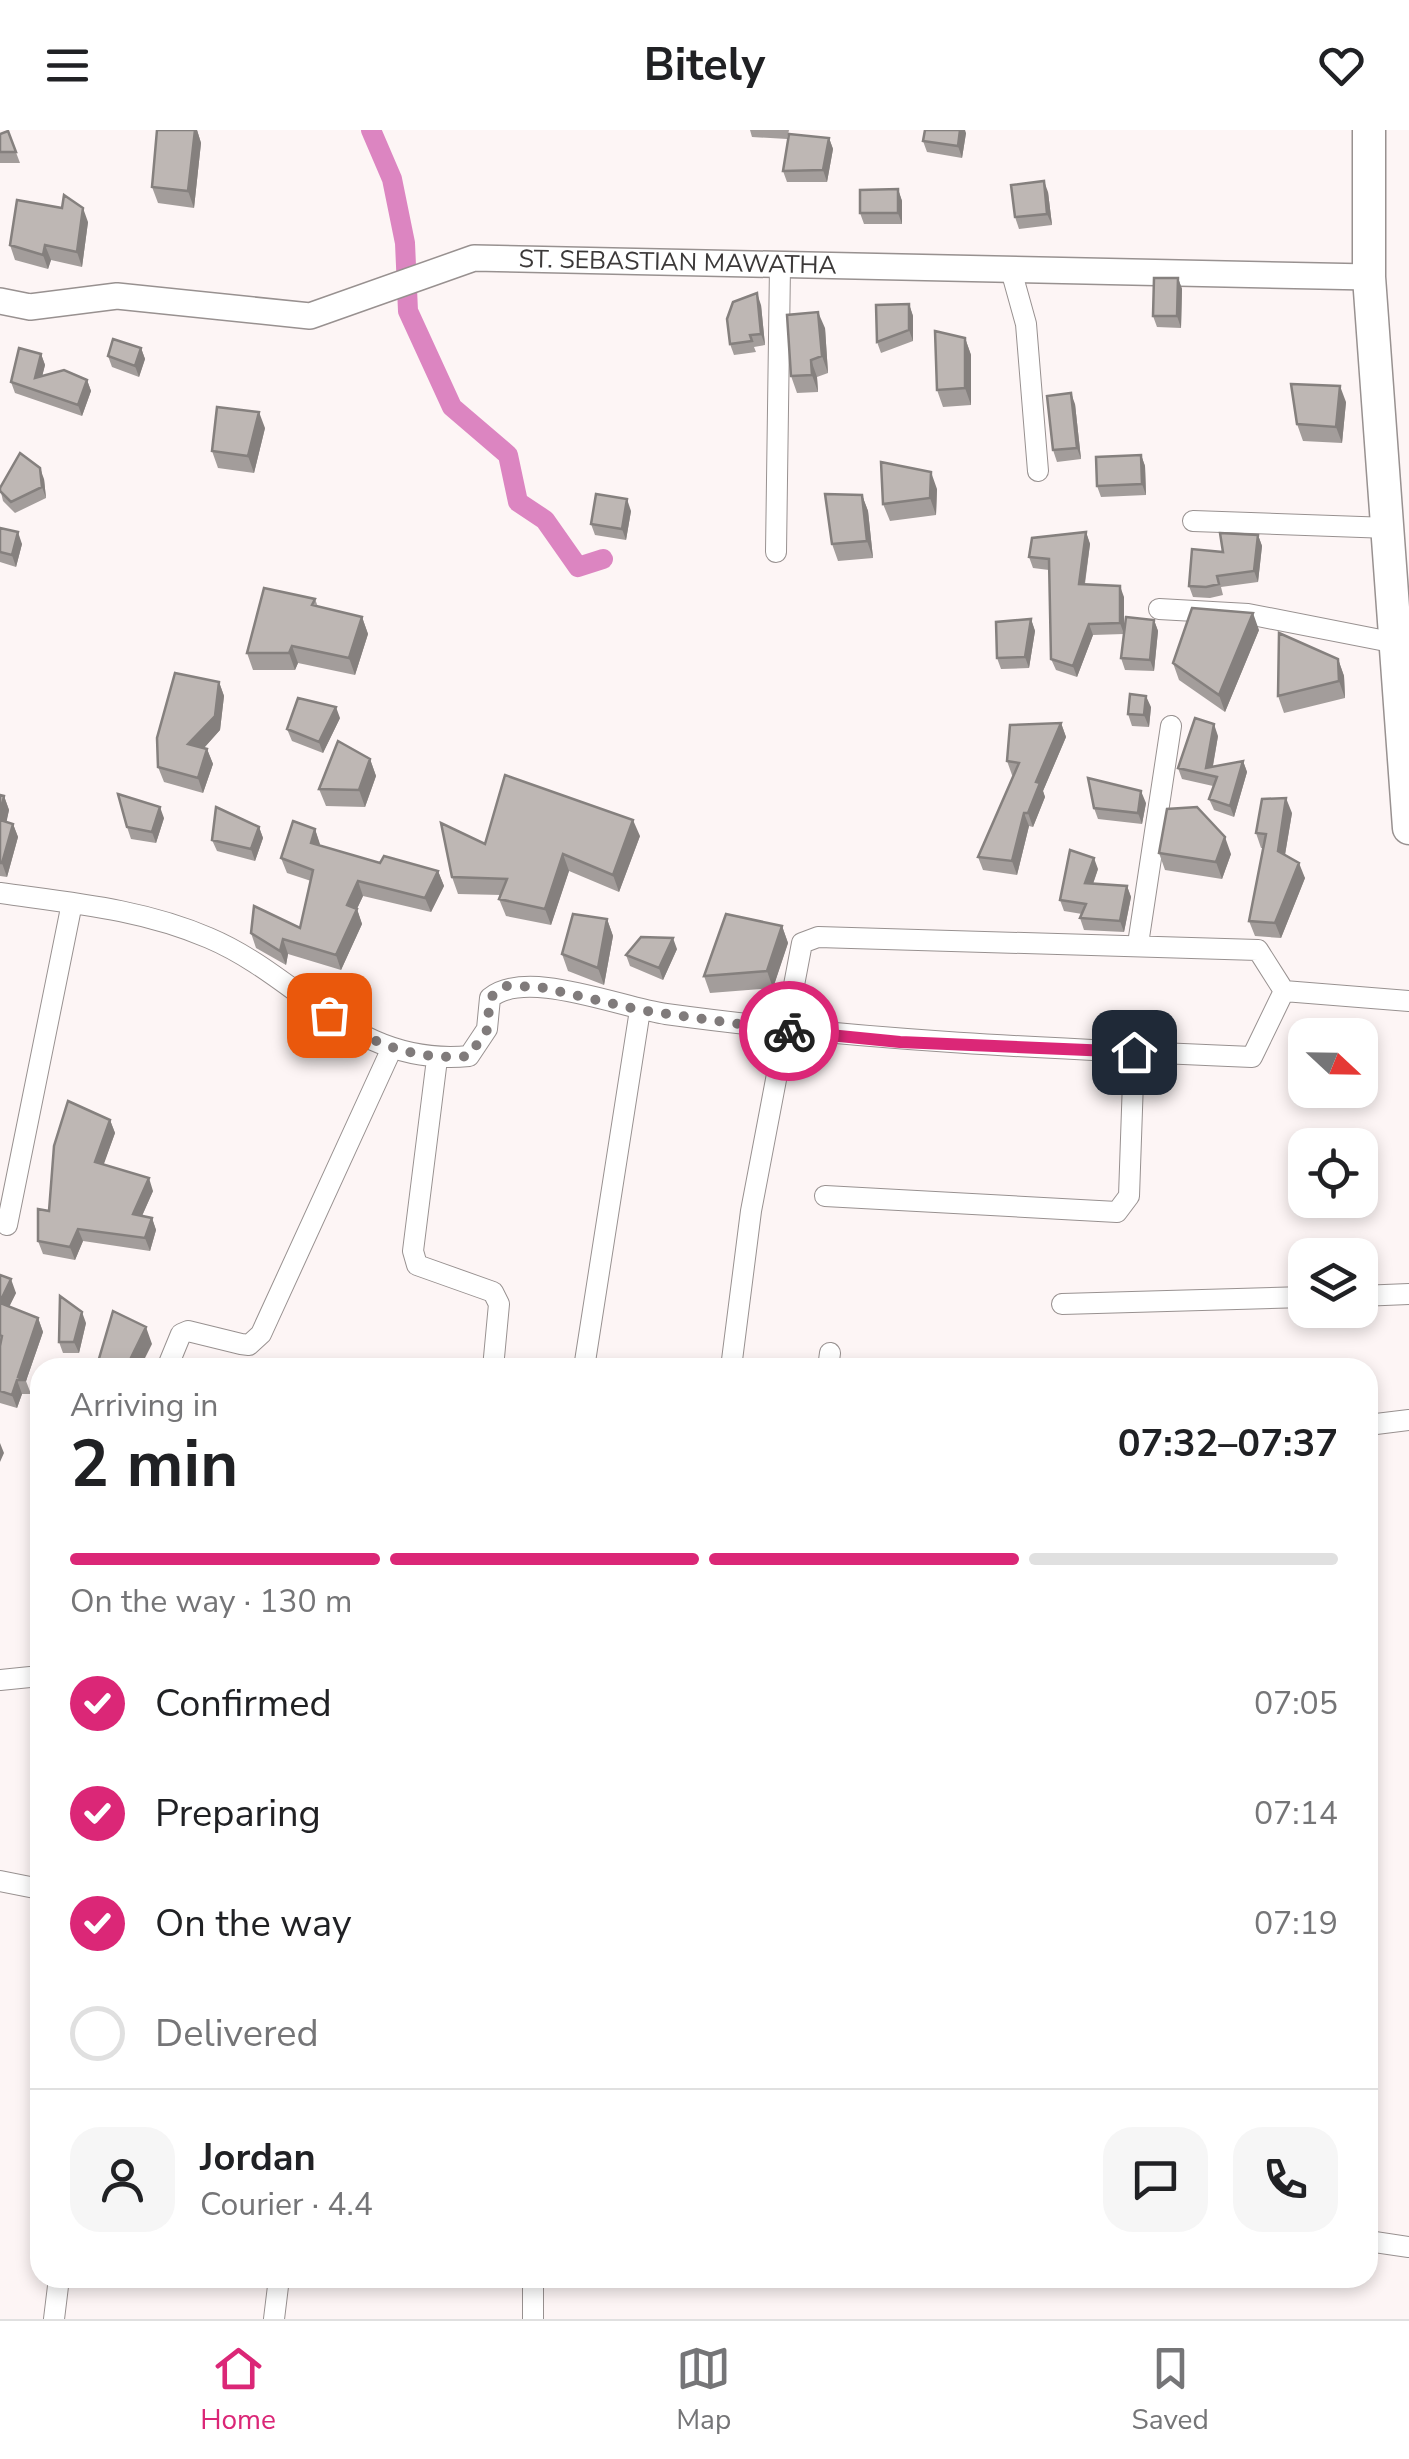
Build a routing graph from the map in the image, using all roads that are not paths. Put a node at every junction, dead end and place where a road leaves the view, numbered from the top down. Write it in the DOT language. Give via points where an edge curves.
graph roads {
  1 [pos="1369,130"];
  2 [pos="780,266"];
  3 [pos="1011,270"];
  4 [pos="1369,276"];
  5 [pos="0,301"];
  6 [pos="1038,471"];
  7 [pos="1192,521"];
  8 [pos="1388,528"];
  9 [pos="776,552"];
  10 [pos="1159,609"];
  11 [pos="1396,644"];
  12 [pos="1171,726"];
  13 [pos="1409,828"];
  14 [pos="0,893"];
  15 [pos="72,903"];
  16 [pos="1138,944"];
  17 [pos="1284,991"];
  18 [pos="1409,1002"];
  19 [pos="640,1010"];
  20 [pos="788,1030"];
  21 [pos="392,1048"];
  22 [pos="1134,1052"];
  23 [pos="437,1059"];
  24 [pos="825,1196"];
  25 [pos="7,1225"];
  26 [pos="1409,1294"];
  27 [pos="1378,1295"];
  28 [pos="1288,1297"];
  29 [pos="1062,1304"];
  30 [pos="172,1358"];
  31 [pos="494,1358"];
  32 [pos="586,1358"];
  33 [pos="732,1358"];
  34 [pos="1409,1420"];
  35 [pos="1378,1424"];
  36 [pos="30,1677"];
  37 [pos="0,1680"];
  38 [pos="0,1881"];
  39 [pos="30,1887"];
  40 [pos="1378,2242"];
  41 [pos="1409,2246"];
  42 [pos="57,2288"];
  43 [pos="278,2288"];
  44 [pos="533,2288"];
  45 [pos="54,2319"];
  46 [pos="274,2319"];
  47 [pos="533,2319"];
  1 -- 4 [label="main road"];
  2 -- 3 [label="street, ST. SEBASTIAN MAWATHA"];
  2 -- 5 [label="street, ST. SEBASTIAN MAWATHA" via="474,258 310,316 116,296 30,307"];
  2 -- 9 [label="street"];
  3 -- 4 [label="street, ST. SEBASTIAN MAWATHA"];
  3 -- 6 [label="street" via="1026,324"];
  4 -- 8 [label="main road"];
  7 -- 8 [label="street"];
  8 -- 11 [label="main road"];
  10 -- 11 [label="street" via="1248,614"];
  11 -- 13 [label="main road"];
  12 -- 16 [label="street"];
  14 -- 15 [label="street"];
  15 -- 21 [label="street" via="150,914 215,940 357,1034"];
  15 -- 25 [label="street"];
  16 -- 17 [label="street" via="1258,950"];
  16 -- 20 [label="street" via="818,936 802,943 796,960"];
  17 -- 18 [label="street"];
  17 -- 22 [label="street" via="1252,1057"];
  19 -- 20 [label="street"];
  19 -- 23 [label="street" via="540,987 504,986 490,998 487,1030 469,1056"];
  19 -- 32 [label="street"];
  20 -- 22 [label="street"];
  20 -- 33 [label="street" via="751,1211"];
  21 -- 23 [label="street"];
  21 -- 30 [label="street" via="261,1334 242,1344 188,1331"];
  22 -- 24 [label="street" via="1129,1196 1116,1212"];
  23 -- 31 [label="street" via="414,1251 417,1265 493,1292 499,1304"];
  26 -- 27 [label="street"];
  28 -- 29 [label="street"];
  34 -- 35 [label="street"];
  36 -- 37 [label="street"];
  38 -- 39 [label="street"];
  40 -- 41 [label="street"];
  42 -- 45 [label="street"];
  43 -- 46 [label="street"];
  44 -- 47 [label="street"];
}
